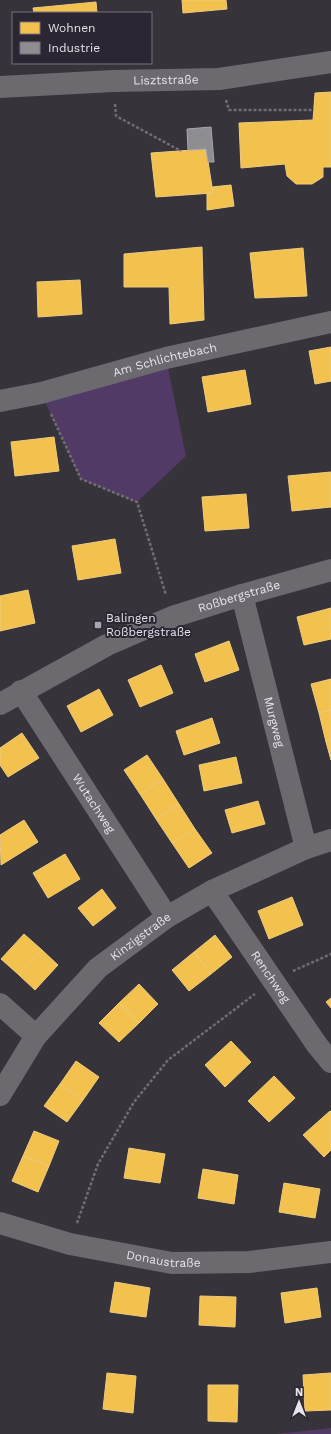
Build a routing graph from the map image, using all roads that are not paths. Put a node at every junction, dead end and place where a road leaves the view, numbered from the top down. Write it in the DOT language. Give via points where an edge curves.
graph roads {
  1 [pos="331,62"];
  2 [pos="0,87"];
  3 [pos="331,322"];
  4 [pos="0,401"];
  5 [pos="331,570"];
  6 [pos="242,595"];
  7 [pos="21,691"];
  8 [pos="0,704"];
  9 [pos="331,840"];
  10 [pos="306,848"];
  11 [pos="212,891"];
  12 [pos="167,917"];
  13 [pos="0,1004"];
  14 [pos="36,1036"];
  15 [pos="331,1062"];
  16 [pos="0,1095"];
  17 [pos="0,1223"];
  18 [pos="331,1252"];
  1 -- 2 [label="street, Lisztstraße" via="219,79"];
  3 -- 4 [label="street, Am Schlichtebach" via="166,358 41,393"];
  5 -- 6 [label="street, Roßbergstraße"];
  6 -- 7 [label="street, Roßbergstraße" via="172,617 107,645"];
  6 -- 10 [label="street, Murgweg"];
  7 -- 8 [label="street, Roßbergstraße"];
  7 -- 12 [label="street, Wutachweg"];
  9 -- 10 [label="street, Kinzigstraße"];
  10 -- 11 [label="street, Kinzigstraße"];
  11 -- 12 [label="street, Kinzigstraße"];
  11 -- 15 [label="street, Renchweg"];
  12 -- 14 [label="street, Kinzigstraße" via="98,968"];
  13 -- 14 [label="street"];
  14 -- 16 [label="street, Kinzigstraße"];
  17 -- 18 [label="street, Donaustraße" via="70,1244 172,1263 249,1262"];
}
